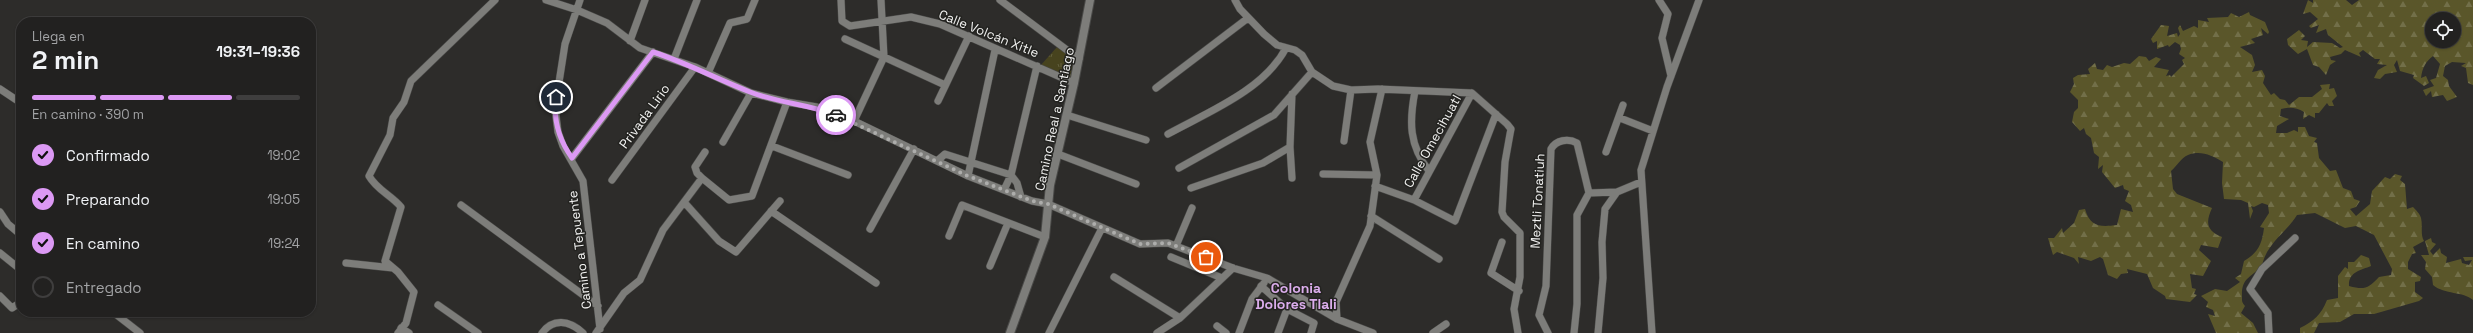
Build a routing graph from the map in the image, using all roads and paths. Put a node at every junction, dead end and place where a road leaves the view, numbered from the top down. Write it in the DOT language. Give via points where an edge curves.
graph roads {
  1 [pos="495,0"];
  2 [pos="546,0"];
  3 [pos="580,0"];
  4 [pos="645,0"];
  5 [pos="698,0"];
  6 [pos="755,0"];
  7 [pos="841,0"];
  8 [pos="881,0"];
  9 [pos="1000,0"];
  10 [pos="1090,0"];
  11 [pos="1235,0"];
  12 [pos="1659,0"];
  13 [pos="1698,0"];
  14 [pos="577,10"];
  15 [pos="1248,18"];
  16 [pos="882,21"];
  17 [pos="969,36"];
  18 [pos="845,39"];
  19 [pos="630,42"];
  20 [pos="1286,48"];
  21 [pos="995,50"];
  22 [pos="653,52"];
  23 [pos="884,57"];
  24 [pos="674,59"];
  25 [pos="1079,59"];
  26 [pos="1036,66"];
  27 [pos="695,67"];
  28 [pos="708,72"];
  29 [pos="1312,72"];
  30 [pos="1671,76"];
  31 [pos="1074,83"];
  32 [pos="945,85"];
  33 [pos="1156,88"];
  34 [pos="0,89"];
  35 [pos="1382,89"];
  36 [pos="1351,90"];
  37 [pos="1416,91"];
  38 [pos="751,93"];
  39 [pos="1472,93"];
  40 [pos="1292,94"];
  41 [pos="16,100"];
  42 [pos="938,101"];
  43 [pos="787,102"];
  44 [pos="1623,106"];
  45 [pos="1496,114"];
  46 [pos="1067,115"];
  47 [pos="1620,118"];
  48 [pos="854,122"];
  49 [pos="1653,131"];
  50 [pos="1168,134"];
  51 [pos="1146,140"];
  52 [pos="1344,141"];
  53 [pos="723,142"];
  54 [pos="772,146"];
  55 [pos="1290,147"];
  56 [pos="914,149"];
  57 [pos="705,152"];
  58 [pos="1606,152"];
  59 [pos="1058,154"];
  60 [pos="572,158"];
  61 [pos="937,161"];
  62 [pos="972,162"];
  63 [pos="1179,168"];
  64 [pos="1429,171"];
  65 [pos="848,174"];
  66 [pos="1323,174"];
  67 [pos="1011,175"];
  68 [pos="1377,175"];
  69 [pos="968,176"];
  70 [pos="702,178"];
  71 [pos="1292,178"];
  72 [pos="612,180"];
  73 [pos="1641,182"];
  74 [pos="1136,184"];
  75 [pos="1375,186"];
  76 [pos="1191,188"];
  77 [pos="1004,190"];
  78 [pos="1617,192"];
  79 [pos="1589,193"];
  80 [pos="1021,197"];
  81 [pos="780,200"];
  82 [pos="1414,200"];
  83 [pos="684,202"];
  84 [pos="1048,204"];
  85 [pos="461,205"];
  86 [pos="1192,208"];
  87 [pos="772,211"];
  88 [pos="1371,216"];
  89 [pos="1,218"];
  90 [pos="1008,223"];
  91 [pos="1102,228"];
  92 [pos="870,230"];
  93 [pos="16,231"];
  94 [pos="949,236"];
  95 [pos="1044,237"];
  96 [pos="2295,238"];
  97 [pos="1502,242"];
  98 [pos="1176,246"];
  99 [pos="0,253"];
  100 [pos="1171,257"];
  101 [pos="1439,259"];
  102 [pos="346,263"];
  103 [pos="16,266"];
  104 [pos="990,266"];
  105 [pos="393,268"];
  106 [pos="1233,268"];
  107 [pos="1114,277"];
  108 [pos="1222,278"];
  109 [pos="1267,278"];
  110 [pos="876,283"];
  111 [pos="1261,286"];
  112 [pos="1518,291"];
  113 [pos="0,296"];
  114 [pos="16,305"];
  115 [pos="438,305"];
  116 [pos="598,306"];
  117 [pos="1287,309"];
  118 [pos="119,317"];
  119 [pos="1180,318"];
  120 [pos="1337,319"];
  121 [pos="1446,324"];
  122 [pos="1217,326"];
  123 [pos="400,331"];
  124 [pos="598,331"];
  125 [pos="140,333"];
  126 [pos="409,333"];
  127 [pos="478,333"];
  128 [pos="542,333"];
  129 [pos="583,333"];
  130 [pos="1010,333"];
  131 [pos="1049,333"];
  132 [pos="1157,333"];
  133 [pos="1226,333"];
  134 [pos="1239,333"];
  135 [pos="1278,333"];
  136 [pos="1311,333"];
  137 [pos="1372,333"];
  138 [pos="1433,333"];
  139 [pos="1518,333"];
  140 [pos="1548,333"];
  141 [pos="1574,333"];
  142 [pos="1598,333"];
  143 [pos="1652,333"];
  144 [pos="2269,333"];
  1 -- 105 [label="street" via="411,81 404,102 393,118 390,135 369,176 375,186 401,207 385,260"];
  2 -- 14 [label="street"];
  3 -- 14 [label="street, Camino a Tepuente"];
  4 -- 19 [label="street"];
  5 -- 24 [label="street"];
  6 -- 28 [label="street" via="747,19 730,22"];
  7 -- 16 [label="street, Calle Volcán Xitle" via="842,21 846,24 850,26"];
  8 -- 16 [label="street"];
  9 -- 25 [label="street"];
  10 -- 25 [label="street, Camino Real a Santiago"];
  11 -- 15 [label="street"];
  12 -- 30 [label="street" via="1668,14 1662,38"];
  13 -- 30 [label="street"];
  14 -- 19 [label="street" via="607,23"];
  14 -- 60 [label="street, Camino a Tepuente" via="564,44 554,108 563,146"];
  15 -- 20 [label="street" via="1277,44"];
  15 -- 33 [label="street"];
  16 -- 17 [label="street, Calle Volcán Xitle" via="911,17 940,24"];
  16 -- 23 [label="street"];
  17 -- 21 [label="street, Calle Volcán Xitle"];
  17 -- 32 [label="street"];
  18 -- 23 [label="street"];
  19 -- 22 [label="street"];
  20 -- 29 [label="street" via="1302,55"];
  20 -- 50 [label="street" via="1280,60 1252,87"];
  21 -- 26 [label="street, Calle Volcán Xitle"];
  21 -- 62 [label="street"];
  22 -- 24 [label="street"];
  22 -- 60 [label="street"];
  23 -- 32 [label="street"];
  23 -- 48 [label="street"];
  24 -- 27 [label="street"];
  25 -- 31 [label="street, Camino Real a Santiago"];
  26 -- 31 [label="street, Calle Volcán Xitle"];
  26 -- 67 [label="street"];
  27 -- 28 [label="street"];
  27 -- 72 [label="street, Privada Lirio"];
  28 -- 38 [label="street"];
  29 -- 36 [label="street" via="1334,86"];
  29 -- 40 [label="street"];
  30 -- 49 [label="street"];
  31 -- 46 [label="street, Camino Real a Santiago"];
  32 -- 42 [label="street"];
  34 -- 41 [label="street"];
  35 -- 36 [label="street"];
  35 -- 37 [label="street"];
  35 -- 68 [label="street" via="1370,142"];
  36 -- 52 [label="street"];
  37 -- 39 [label="street"];
  37 -- 64 [label="street" via="1410,117 1413,136 1419,158"];
  38 -- 43 [label="street"];
  38 -- 53 [label="street"];
  39 -- 45 [label="street"];
  39 -- 64 [label="street, Calle Omecihuatl"];
  40 -- 55 [label="street"];
  40 -- 63 [label="street" via="1274,115"];
  43 -- 48 [label="street" via="817,107"];
  43 -- 54 [label="street"];
  44 -- 47 [label="street"];
  45 -- 82 [label="street" via="1455,221"];
  45 -- 112 [label="street" via="1511,129 1505,162 1502,212 1520,233"];
  46 -- 51 [label="street"];
  46 -- 59 [label="street, Camino Real a Santiago"];
  47 -- 49 [label="street"];
  47 -- 58 [label="street"];
  48 -- 56 [label="street"];
  49 -- 73 [label="street" via="1641,170"];
  54 -- 65 [label="street"];
  54 -- 70 [label="street" via="754,193 749,197 729,200"];
  55 -- 71 [label="street"];
  55 -- 76 [label="street" via="1263,163"];
  56 -- 61 [label="street"];
  56 -- 92 [label="street"];
  57 -- 70 [label="street" via="695,167 696,173"];
  59 -- 74 [label="street"];
  59 -- 84 [label="street, Camino Real a Santiago"];
  60 -- 116 [label="street, Camino a Tepuente" via="583,181"];
  61 -- 62 [label="street" via="945,154"];
  61 -- 69 [label="street"];
  62 -- 67 [label="street"];
  62 -- 69 [label="street"];
  64 -- 82 [label="street, Calle Omecihuatl"];
  66 -- 68 [label="street"];
  67 -- 77 [label="street"];
  67 -- 80 [label="street" via="1017,183"];
  68 -- 75 [label="street"];
  69 -- 77 [label="street"];
  70 -- 83 [label="street"];
  73 -- 78 [label="street"];
  73 -- 143 [label="street"];
  75 -- 82 [label="street"];
  75 -- 88 [label="street"];
  77 -- 80 [label="street"];
  78 -- 79 [label="street"];
  78 -- 142 [label="street" via="1605,210 1603,221 1603,278"];
  79 -- 140 [label="street, Meztli Tonatiuh" via="1577,143 1571,140 1558,142 1551,149 1546,286 1540,315"];
  79 -- 141 [label="street" via="1577,215 1577,304"];
  80 -- 84 [label="street"];
  81 -- 87 [label="street"];
  83 -- 87 [label="street" via="719,241 736,252"];
  83 -- 124 [label="street" via="654,245 640,280 624,293"];
  84 -- 91 [label="street"];
  84 -- 95 [label="street, Camino Real a Santiago"];
  85 -- 116 [label="street"];
  86 -- 98 [label="street"];
  87 -- 110 [label="street"];
  88 -- 101 [label="street"];
  88 -- 120 [label="street" via="1370,226 1336,302"];
  89 -- 93 [label="street"];
  90 -- 94 [label="street" via="962,205"];
  90 -- 95 [label="street"];
  90 -- 104 [label="street"];
  91 -- 98 [label="street" via="1140,244 1168,243"];
  91 -- 131 [label="street"];
  95 -- 130 [label="street, Camino Real a Santiago" via="1037,263"];
  96 -- 144 [label="street" via="2262,269 2250,289 2268,313"];
  97 -- 112 [label="street" via="1490,273"];
  98 -- 106 [label="street"];
  99 -- 103 [label="street"];
  100 -- 108 [label="street"];
  102 -- 105 [label="street"];
  105 -- 123 [label="street" via="414,292 406,323"];
  106 -- 108 [label="street"];
  106 -- 109 [label="street"];
  107 -- 119 [label="street"];
  108 -- 119 [label="street"];
  109 -- 111 [label="street"];
  109 -- 120 [label="street"];
  111 -- 117 [label="street"];
  111 -- 134 [label="street" via="1252,299"];
  112 -- 139 [label="street" via="1514,309"];
  113 -- 114 [label="street" via="12,308"];
  115 -- 127 [label="street"];
  116 -- 124 [label="street, Camino a Tepuente"];
  117 -- 135 [label="street"];
  117 -- 136 [label="street" via="1314,323"];
  118 -- 125 [label="street"];
  119 -- 132 [label="street"];
  120 -- 137 [label="street"];
  121 -- 138 [label="street"];
  122 -- 133 [label="street"];
  123 -- 126 [label="street"];
  128 -- 129 [label="street" via="548,325 560,321 578,328"];
}
